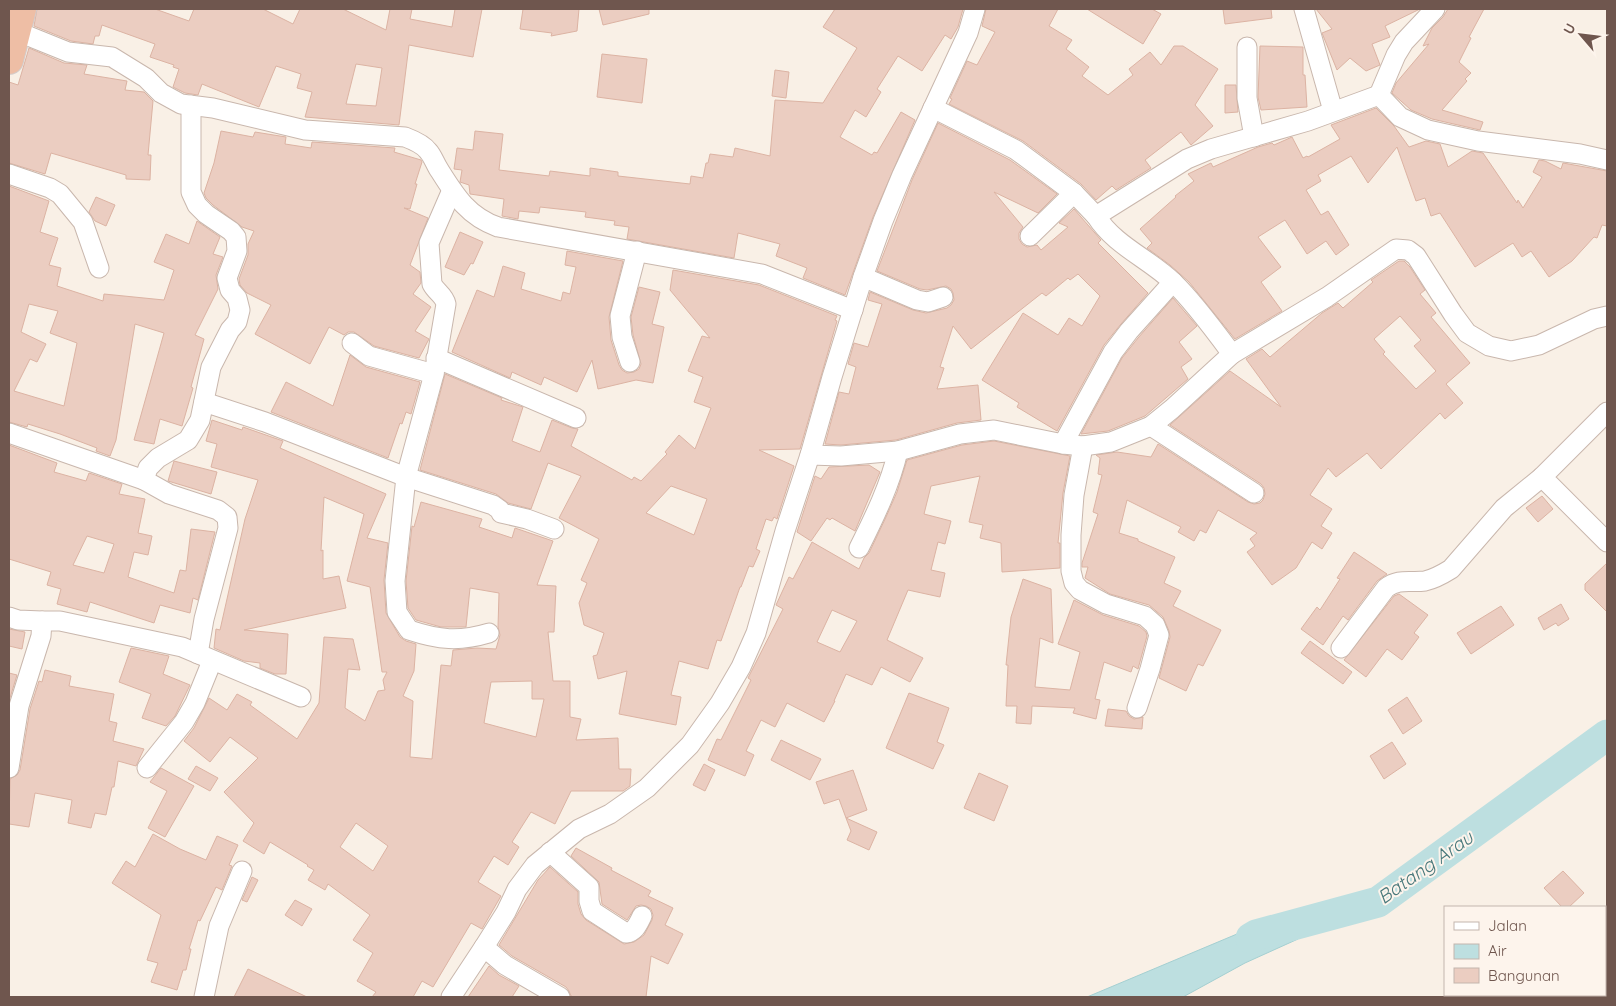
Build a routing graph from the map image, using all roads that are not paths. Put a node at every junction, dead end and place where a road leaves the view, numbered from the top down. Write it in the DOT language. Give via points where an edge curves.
graph roads {
  1 [pos="975,9"];
  2 [pos="1304,9"];
  3 [pos="1435,9"];
  4 [pos="19,20"];
  5 [pos="1247,47"];
  6 [pos="9,60"];
  7 [pos="1379,96"];
  8 [pos="191,105"];
  9 [pos="933,108"];
  10 [pos="1333,111"];
  11 [pos="1254,137"];
  12 [pos="1607,160"];
  13 [pos="9,174"];
  14 [pos="452,190"];
  15 [pos="1074,193"];
  16 [pos="1096,216"];
  17 [pos="1030,236"];
  18 [pos="637,251"];
  19 [pos="98,268"];
  20 [pos="863,277"];
  21 [pos="1173,282"];
  22 [pos="943,297"];
  23 [pos="853,310"];
  24 [pos="1607,316"];
  25 [pos="352,344"];
  26 [pos="1232,354"];
  27 [pos="630,362"];
  28 [pos="435,366"];
  29 [pos="204,402"];
  30 [pos="1607,412"];
  31 [pos="576,418"];
  32 [pos="1151,426"];
  33 [pos="9,433"];
  34 [pos="1063,444"];
  35 [pos="1083,446"];
  36 [pos="898,451"];
  37 [pos="810,455"];
  38 [pos="406,477"];
  39 [pos="1542,477"];
  40 [pos="144,480"];
  41 [pos="1254,493"];
  42 [pos="554,529"];
  43 [pos="1607,542"];
  44 [pos="859,548"];
  45 [pos="9,617"];
  46 [pos="42,621"];
  47 [pos="489,632"];
  48 [pos="1341,648"];
  49 [pos="205,657"];
  50 [pos="301,698"];
  51 [pos="1137,708"];
  52 [pos="9,768"];
  53 [pos="147,768"];
  54 [pos="550,852"];
  55 [pos="242,871"];
  56 [pos="642,916"];
  57 [pos="484,947"];
  58 [pos="204,997"];
  59 [pos="451,997"];
  60 [pos="560,997"];
  1 -- 9 [label="street" via="968,33"];
  2 -- 10 [label="street"];
  3 -- 7 [label="street" via="1404,42"];
  4 -- 6 [label="highway"];
  4 -- 8 [label="street" via="68,52 112,57 146,78 170,99"];
  5 -- 11 [label="street" via="1248,98"];
  7 -- 10 [label="street"];
  7 -- 12 [label="street" via="1400,117 1428,130 1478,141"];
  8 -- 14 [label="street" via="305,130 405,137 428,150"];
  8 -- 29 [label="street" via="191,192 197,205 236,237 237,251 227,278 240,310 237,322 210,367"];
  9 -- 15 [label="street" via="1016,150"];
  9 -- 20 [label="street" via="902,175"];
  10 -- 11 [label="street"];
  11 -- 16 [label="street" via="1187,159"];
  13 -- 19 [label="street" via="60,194 83,222"];
  14 -- 18 [label="street" via="470,211 498,227"];
  14 -- 28 [label="street" via="429,243 432,284 446,304"];
  15 -- 16 [label="street"];
  15 -- 17 [label="street"];
  16 -- 21 [label="street" via="1114,238"];
  18 -- 23 [label="street" via="762,274"];
  18 -- 27 [label="street" via="620,316 622,337"];
  20 -- 22 [label="street" via="917,300 928,302"];
  20 -- 23 [label="street"];
  21 -- 26 [label="street"];
  21 -- 34 [label="street" via="1113,352"];
  23 -- 37 [label="street"];
  24 -- 26 [label="street" via="1539,345 1510,351 1489,346 1467,333 1416,256 1408,250 1396,249 1328,297"];
  25 -- 28 [label="street" via="369,356"];
  26 -- 32 [label="street"];
  28 -- 31 [label="street"];
  28 -- 38 [label="street"];
  29 -- 38 [label="street"];
  29 -- 40 [label="street" via="200,420 188,440 158,458 148,468"];
  30 -- 39 [label="street"];
  32 -- 35 [label="street" via="1111,442"];
  32 -- 41 [label="street"];
  33 -- 40 [label="street"];
  34 -- 35 [label="street"];
  34 -- 36 [label="street" via="994,430 960,434"];
  35 -- 51 [label="street" via="1074,496 1071,572 1080,590 1106,604 1145,616 1155,625 1158,636"];
  36 -- 37 [label="street"];
  36 -- 44 [label="street" via="882,499"];
  37 -- 54 [label="street" via="756,633 720,702 690,745 647,788 610,814 580,829"];
  38 -- 42 [label="street"];
  38 -- 47 [label="street" via="395,581 397,612 409,630 438,638 462,639"];
  39 -- 43 [label="street"];
  39 -- 48 [label="street" via="1504,508 1441,575 1426,581 1403,580 1386,588"];
  40 -- 49 [label="street" via="169,494 218,510 226,517 228,528 204,619"];
  45 -- 46 [label="street"];
  46 -- 49 [label="street" via="60,621 182,647"];
  46 -- 52 [label="street" via="41,636 19,706"];
  49 -- 50 [label="street"];
  49 -- 53 [label="street" via="195,703"];
  54 -- 56 [label="street" via="589,887 592,911 626,933 635,929"];
  54 -- 57 [label="street" via="535,865 518,889"];
  55 -- 58 [label="street" via="219,926"];
  57 -- 59 [label="street"];
  57 -- 60 [label="street" via="505,966"];
}
